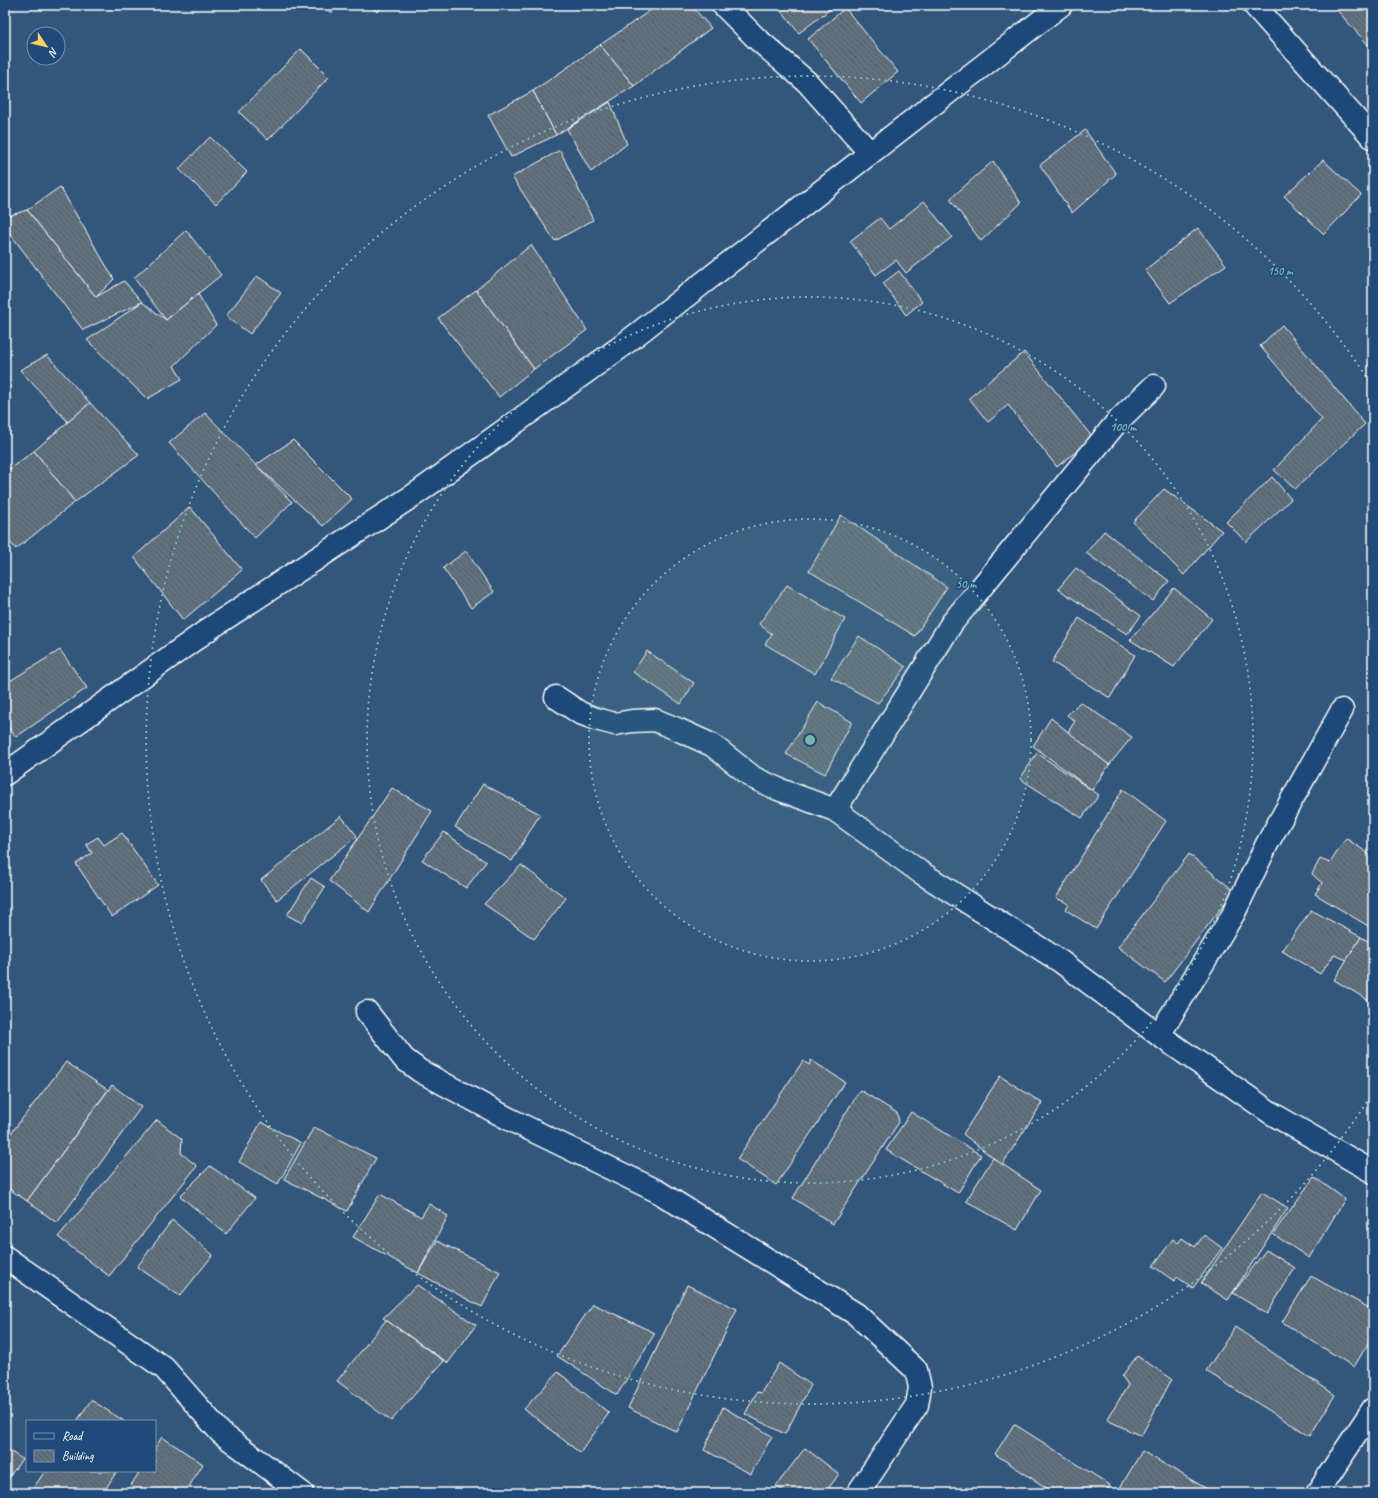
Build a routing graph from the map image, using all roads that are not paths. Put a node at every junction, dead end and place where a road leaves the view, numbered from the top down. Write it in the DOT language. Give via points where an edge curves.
graph roads {
  1 [pos="723,5"];
  2 [pos="1061,5"];
  3 [pos="1254,5"];
  4 [pos="1373,138"];
  5 [pos="870,153"];
  6 [pos="1154,386"];
  7 [pos="556,697"];
  8 [pos="1342,710"];
  9 [pos="5,774"];
  10 [pos="835,810"];
  11 [pos="367,1012"];
  12 [pos="1159,1035"];
  13 [pos="1373,1172"];
  14 [pos="5,1257"];
  15 [pos="1373,1409"];
  16 [pos="302,1493"];
  17 [pos="858,1493"];
  18 [pos="1317,1493"];
  1 -- 5 [label="street" via="756,38 808,82"];
  2 -- 5 [label="street"];
  3 -- 4 [label="street"];
  5 -- 9 [label="street" via="618,349 416,493 212,627"];
  6 -- 10 [label="street" via="1117,422 952,623"];
  7 -- 10 [label="street" via="580,713 615,724 655,720 712,745 754,778 778,790"];
  8 -- 12 [label="street" via="1267,844 1234,913"];
  10 -- 12 [label="street" via="920,872 1060,961"];
  11 -- 17 [label="street" via="404,1059 420,1071 511,1120 657,1191 856,1314 916,1370 920,1387 917,1405"];
  12 -- 13 [label="street" via="1271,1112"];
  14 -- 16 [label="street" via="164,1368 220,1433"];
  15 -- 18 [label="street"];
}
